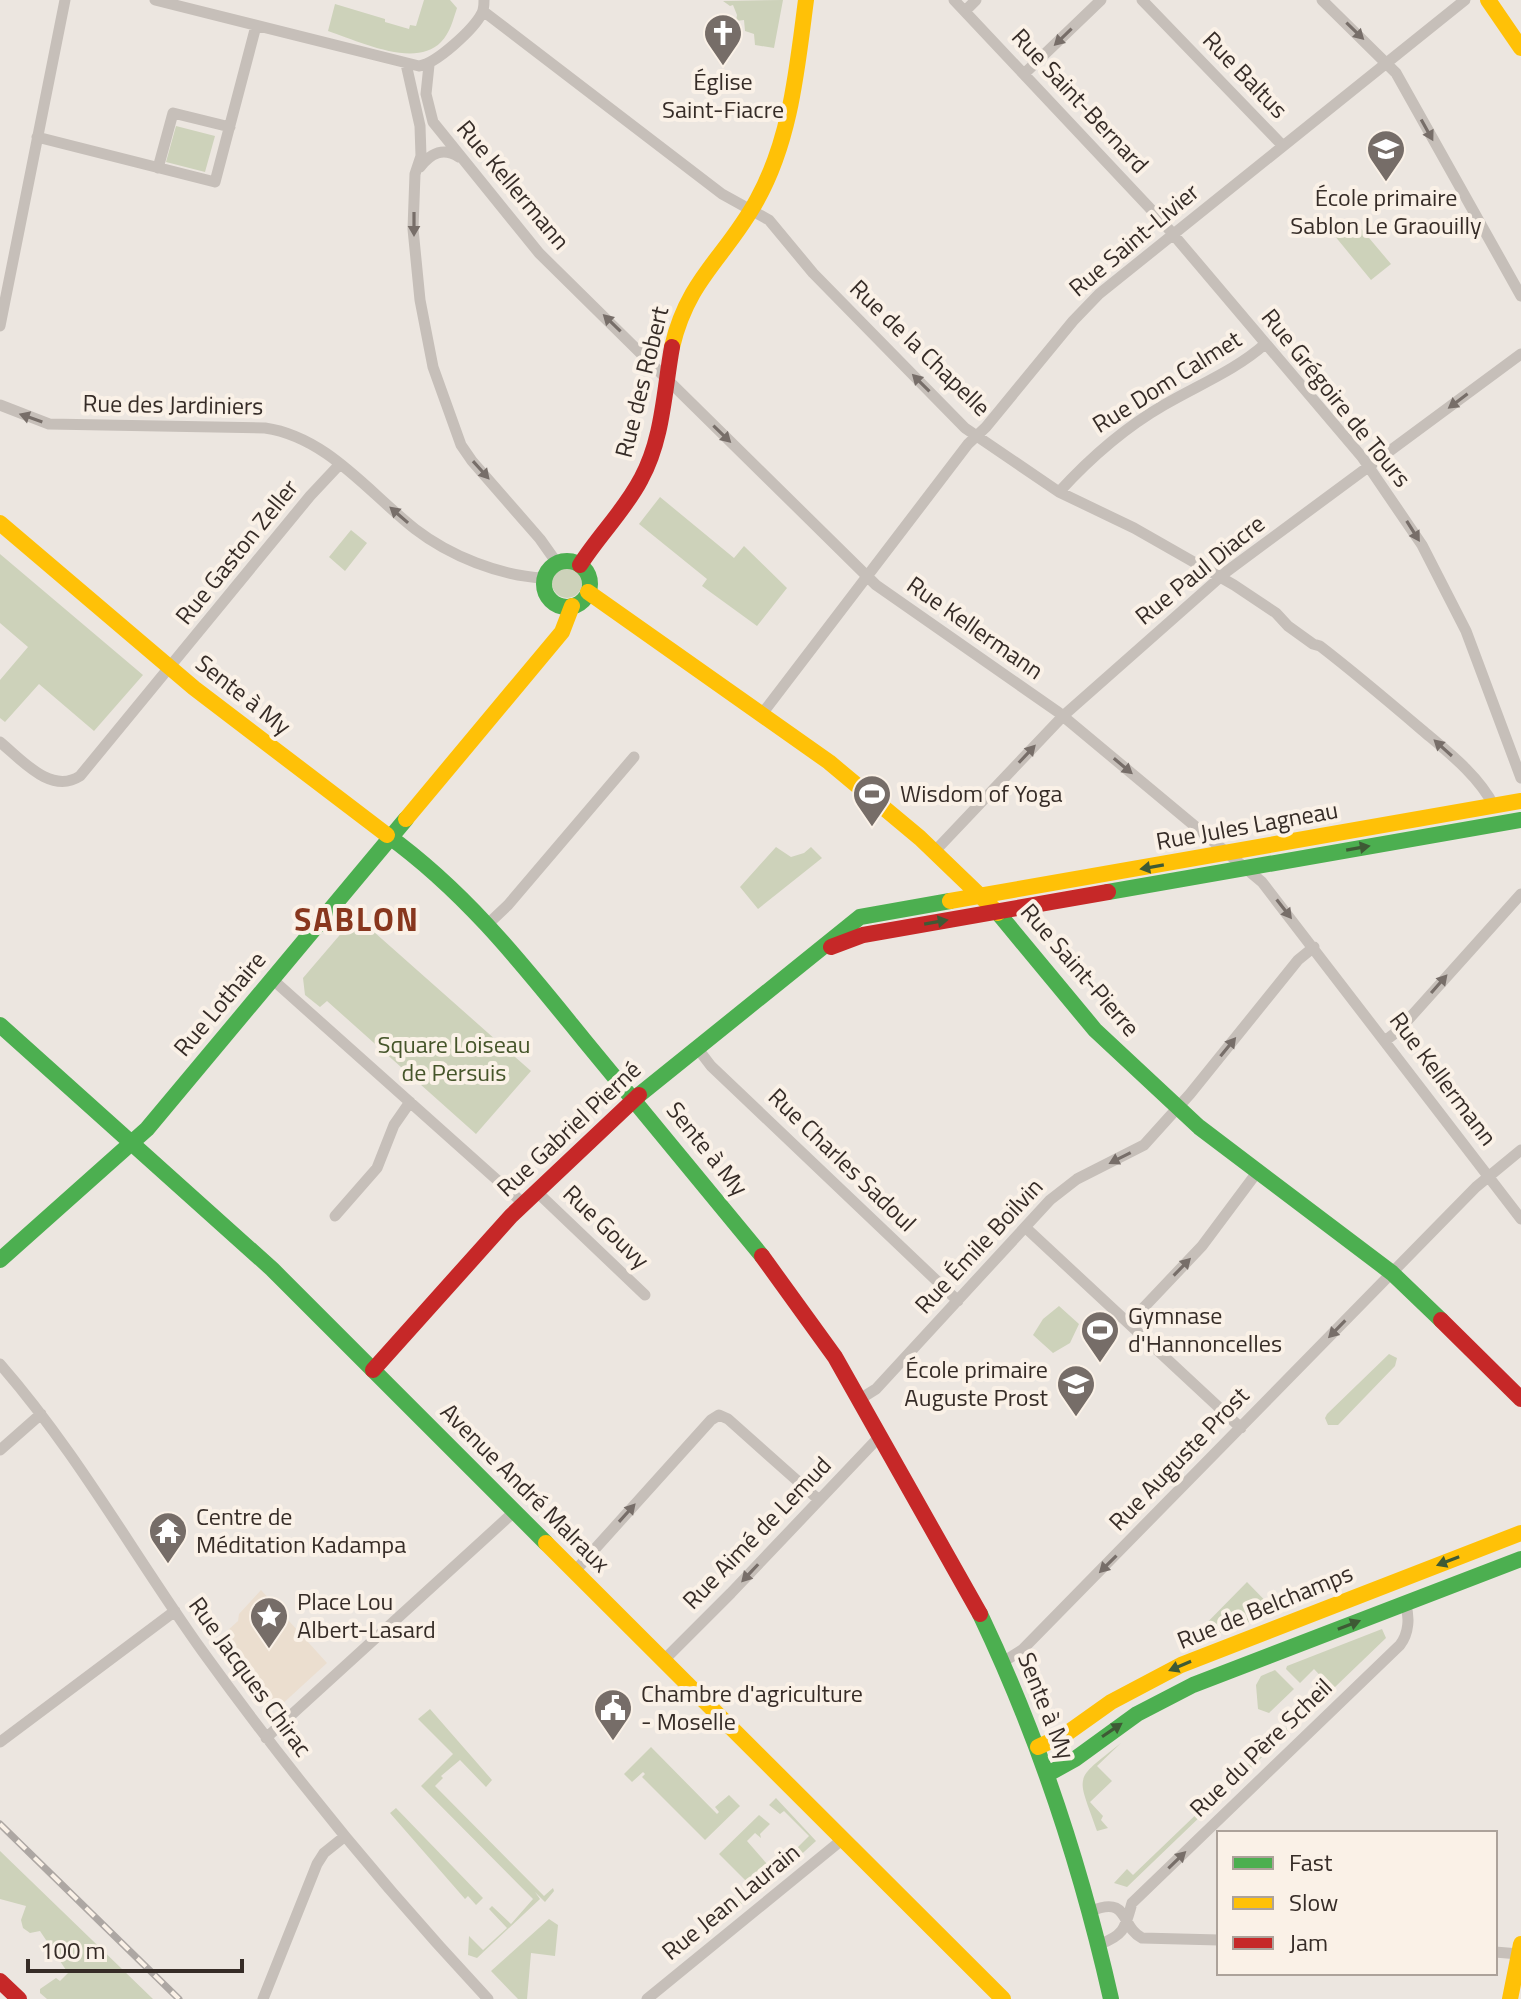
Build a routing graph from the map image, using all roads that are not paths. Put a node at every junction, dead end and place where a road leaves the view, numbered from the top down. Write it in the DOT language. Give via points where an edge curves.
graph roads {
  1 [pos="65,0"];
  2 [pos="155,0"];
  3 [pos="806,0"];
  4 [pos="954,0"];
  5 [pos="976,0"];
  6 [pos="1101,0"];
  7 [pos="1142,0"];
  8 [pos="1322,0"];
  9 [pos="1465,0"];
  10 [pos="1488,0"];
  11 [pos="484,6"];
  12 [pos="965,11"];
  13 [pos="256,26"];
  14 [pos="1521,48"];
  15 [pos="1387,63"];
  16 [pos="406,64"];
  17 [pos="429,65"];
  18 [pos="1025,73"];
  19 [pos="433,122"];
  20 [pos="420,126"];
  21 [pos="230,127"];
  22 [pos="37,137"];
  23 [pos="1283,146"];
  24 [pos="460,157"];
  25 [pos="158,168"];
  26 [pos="415,174"];
  27 [pos="751,210"];
  28 [pos="1172,234"];
  29 [pos="1521,296"];
  30 [pos="0,326"];
  31 [pos="1265,344"];
  32 [pos="1521,354"];
  33 [pos="667,378"];
  34 [pos="0,405"];
  35 [pos="978,435"];
  36 [pos="340,464"];
  37 [pos="1369,467"];
  38 [pos="1059,492"];
  39 [pos="0,523"];
  40 [pos="557,563"];
  41 [pos="580,565"];
  42 [pos="867,576"];
  43 [pos="1220,577"];
  44 [pos="544,578"];
  45 [pos="588,592"];
  46 [pos="553,602"];
  47 [pos="572,606"];
  48 [pos="548,649"];
  49 [pos="170,669"];
  50 [pos="762,714"];
  51 [pos="1063,716"];
  52 [pos="0,742"];
  53 [pos="634,757"];
  54 [pos="1521,778"];
  55 [pos="1521,801"];
  56 [pos="1494,806"];
  57 [pos="1521,820"];
  58 [pos="391,838"];
  59 [pos="935,851"];
  60 [pos="1229,854"];
  61 [pos="1248,868"];
  62 [pos="1521,894"];
  63 [pos="981,896"];
  64 [pos="997,912"];
  65 [pos="488,924"];
  66 [pos="1314,947"];
  67 [pos="822,950"];
  68 [pos="272,979"];
  69 [pos="0,1025"];
  70 [pos="1386,1040"];
  71 [pos="698,1049"];
  72 [pos="635,1099"];
  73 [pos="410,1102"];
  74 [pos="1179,1107"];
  75 [pos="132,1143"];
  76 [pos="1521,1150"];
  77 [pos="1258,1171"];
  78 [pos="1489,1176"];
  79 [pos="537,1192"];
  80 [pos="524,1204"];
  81 [pos="335,1216"];
  82 [pos="1521,1219"];
  83 [pos="1026,1228"];
  84 [pos="0,1260"];
  85 [pos="1392,1273"];
  86 [pos="645,1295"];
  87 [pos="958,1301"];
  88 [pos="1129,1323"];
  89 [pos="0,1364"];
  90 [pos="373,1370"];
  91 [pos="860,1399"];
  92 [pos="1521,1399"];
  93 [pos="41,1414"];
  94 [pos="1241,1428"];
  95 [pos="881,1435"];
  96 [pos="0,1450"];
  97 [pos="819,1500"];
  98 [pos="515,1511"];
  99 [pos="1521,1533"];
  100 [pos="1521,1559"];
  101 [pos="575,1571"];
  102 [pos="1397,1580"];
  103 [pos="1405,1603"];
  104 [pos="175,1611"];
  105 [pos="1226,1647"];
  106 [pos="664,1660"];
  107 [pos="1003,1662"];
  108 [pos="1234,1668"];
  109 [pos="266,1738"];
  110 [pos="0,1742"];
  111 [pos="1038,1747"];
  112 [pos="1048,1774"];
  113 [pos="344,1837"];
  114 [pos="843,1839"];
  115 [pos="1091,1911"];
  116 [pos="1128,1918"];
  117 [pos="1217,1940"];
  118 [pos="1100,1944"];
  119 [pos="1520,1949"];
  120 [pos="1497,1952"];
  121 [pos="0,1981"];
  122 [pos="19,1999"];
  123 [pos="263,1999"];
  124 [pos="488,1999"];
  125 [pos="647,1999"];
  126 [pos="1003,1999"];
  127 [pos="1111,1999"];
  128 [pos="1510,1999"];
  1 -- 22 [label="street"];
  2 -- 13 [label="street"];
  3 -- 27 [label="street, Rue des Robert" via="790,110 779,150"];
  4 -- 12 [label="street, Rue Saint-Bernard"];
  5 -- 12 [label="street"];
  6 -- 18 [label="street, one-way"];
  7 -- 23 [label="street, Rue Baltus"];
  8 -- 15 [label="street, one-way"];
  9 -- 15 [label="street, Rue Saint-Livier"];
  10 -- 14 [label="street"];
  11 -- 17 [label="street"];
  11 -- 27 [label="street, Rue de la Chapelle" via="722,194"];
  12 -- 18 [label="street, Rue Saint-Bernard"];
  13 -- 16 [label="street"];
  13 -- 21 [label="street"];
  15 -- 23 [label="street, Rue Saint-Livier"];
  15 -- 29 [label="street, one-way"];
  16 -- 17 [label="street"];
  16 -- 20 [label="street"];
  17 -- 19 [label="street, Rue Kellermann" via="426,94"];
  18 -- 28 [label="street, Rue Saint-Bernard"];
  19 -- 20 [label="street"];
  19 -- 24 [label="street, Rue Kellermann"];
  20 -- 26 [label="street" via="421,156"];
  21 -- 25 [label="street" via="215,182"];
  21 -- 25 [label="street" via="173,113"];
  22 -- 25 [label="street"];
  22 -- 30 [label="street"];
  23 -- 28 [label="street, Rue Saint-Livier"];
  24 -- 26 [label="street" via="436,153"];
  33 -- 24 [label="street, Rue Kellermann, one-way" via="539,253"];
  26 -- 40 [label="street, one-way" via="413,229 422,311 452,426 472,461"];
  27 -- 33 [label="street, Rue des Robert" via="685,304"];
  35 -- 27 [label="street, Rue de la Chapelle, one-way" via="965,428 843,304 769,220"];
  28 -- 31 [label="street, Rue Grégoire de Tours"];
  28 -- 35 [label="street, Rue Saint-Livier" via="1073,321"];
  31 -- 37 [label="street, Rue Grégoire de Tours"];
  31 -- 38 [label="street, Rue Dom Calmet" via="1138,421 1104,446"];
  32 -- 37 [label="street, Rue Paul Diacre, one-way"];
  33 -- 41 [label="street, Rue des Robert" via="649,464"];
  33 -- 42 [label="street, Rue Kellermann, one-way"];
  36 -- 34 [label="street, Rue des Jardiniers, one-way" via="285,431 49,424"];
  35 -- 38 [label="street, Rue de la Chapelle"];
  35 -- 42 [label="street, Rue Saint-Livier"];
  44 -- 36 [label="street, Rue des Jardiniers, one-way" via="512,575 438,544"];
  36 -- 49 [label="street, Rue Gaston Zeller"];
  37 -- 43 [label="street, Rue Paul Diacre"];
  37 -- 54 [label="street, Rue Grégoire de Tours, one-way" via="1422,545 1466,631"];
  38 -- 43 [label="street, Rue de la Chapelle"];
  39 -- 49 [label="street, Sente à My"];
  40 -- 41 [label="street"];
  40 -- 44 [label="street"];
  41 -- 45 [label="street" via="588,577"];
  42 -- 50 [label="street, Rue Saint-Livier"];
  42 -- 51 [label="street, Rue Kellermann"];
  43 -- 51 [label="street, Rue Paul Diacre"];
  56 -- 43 [label="street, Rue de la Chapelle, one-way" via="1479,782 1368,684"];
  44 -- 46 [label="street"];
  45 -- 47 [label="street"];
  45 -- 50 [label="street, Rue Saint-Pierre"];
  46 -- 47 [label="street"];
  46 -- 48 [label="street"];
  47 -- 48 [label="street, Rue Lothaire"];
  48 -- 58 [label="street, Rue Lothaire"];
  49 -- 52 [label="street, Rue Gaston Zeller" via="72,781 48,780"];
  49 -- 58 [label="street, Sente à My"];
  50 -- 59 [label="street, Rue Saint-Pierre"];
  59 -- 51 [label="street, Rue Paul Diacre, one-way"];
  51 -- 60 [label="street, Rue Kellermann, one-way"];
  53 -- 65 [label="street"];
  55 -- 56 [label="street, Rue Jules Lagneau"];
  56 -- 60 [label="street, Rue Jules Lagneau"];
  61 -- 57 [label="street, Rue Jules Lagneau, one-way"];
  58 -- 65 [label="street, Sente à My" via="436,872"];
  58 -- 68 [label="street, Rue Lothaire"];
  59 -- 63 [label="street, Rue Saint-Pierre"];
  60 -- 61 [label="street, Rue Kellermann"];
  60 -- 63 [label="street, Rue Jules Lagneau, one-way"];
  61 -- 64 [label="street, Rue Jules Lagneau"];
  61 -- 66 [label="street, Rue Kellermann, one-way"];
  70 -- 62 [label="street, one-way"];
  63 -- 64 [label="street, Rue Saint-Pierre"];
  63 -- 67 [label="street, Rue Gabriel Pierné" via="860,917"];
  67 -- 64 [label="street, Rue Gabriel Pierné, one-way" via="863,935"];
  64 -- 74 [label="street, Rue Saint-Pierre" via="1095,1030"];
  65 -- 72 [label="street, Sente à My"];
  66 -- 70 [label="street, Rue Kellermann"];
  74 -- 66 [label="street, Rue Émile Boilvin, one-way"];
  67 -- 71 [label="street, Rue Gabriel Pierné"];
  68 -- 73 [label="street"];
  68 -- 75 [label="street, Rue Lothaire"];
  69 -- 75 [label="street, Avenue André Malraux"];
  70 -- 78 [label="street, Rue Kellermann"];
  71 -- 72 [label="street, Rue Gabriel Pierné"];
  71 -- 87 [label="street, Rue Charles Sadoul"];
  72 -- 79 [label="street, Rue Gabriel Pierné"];
  72 -- 91 [label="street, Sente à My" via="779,1277"];
  73 -- 80 [label="street"];
  73 -- 81 [label="street" via="394,1125 377,1168"];
  74 -- 77 [label="street, Rue Saint-Pierre"];
  74 -- 83 [label="street, Rue Émile Boilvin, one-way" via="1144,1145 1063,1189"];
  75 -- 84 [label="street, Rue Lothaire"];
  75 -- 90 [label="street, Avenue André Malraux" via="272,1269"];
  76 -- 78 [label="street, Rue Auguste Prost"];
  77 -- 85 [label="street, Rue Saint-Pierre"];
  88 -- 77 [label="street, one-way" via="1202,1246"];
  78 -- 82 [label="street, Rue Kellermann"];
  78 -- 85 [label="street, Rue Auguste Prost"];
  79 -- 80 [label="street, Rue Gabriel Pierné"];
  79 -- 86 [label="street, Rue Gouvy"];
  80 -- 90 [label="street, Rue Gabriel Pierné"];
  83 -- 87 [label="street, Rue Émile Boilvin"];
  83 -- 88 [label="street"];
  85 -- 92 [label="street, Rue Saint-Pierre"];
  85 -- 94 [label="street, Rue Auguste Prost, one-way"];
  87 -- 91 [label="street, Rue Émile Boilvin" via="876,1389"];
  88 -- 94 [label="street"];
  89 -- 93 [label="street, Rue Jacques Chirac"];
  90 -- 98 [label="street, Avenue André Malraux"];
  91 -- 95 [label="street, Sente à My"];
  93 -- 96 [label="street"];
  93 -- 104 [label="street, Rue Jacques Chirac"];
  94 -- 107 [label="street, Rue Auguste Prost, one-way" via="1022,1650"];
  95 -- 97 [label="street, Rue Aimé de Lemud"];
  95 -- 107 [label="street, Sente à My"];
  101 -- 97 [label="street, one-way" via="719,1415"];
  97 -- 106 [label="street, Rue Aimé de Lemud, one-way"];
  98 -- 101 [label="street, Avenue André Malraux"];
  98 -- 109 [label="street"];
  99 -- 102 [label="street, Rue de Belchamps, one-way"];
  100 -- 103 [label="street, Rue de Belchamps"];
  101 -- 106 [label="street, Avenue André Malraux"];
  102 -- 103 [label="street"];
  102 -- 105 [label="street, Rue de Belchamps"];
  108 -- 103 [label="street, Rue de Belchamps, one-way"];
  116 -- 103 [label="street, Rue du Père Scheil, one-way" via="1132,1903 1400,1645 1407,1632"];
  104 -- 109 [label="street, Rue Jacques Chirac"];
  104 -- 110 [label="street"];
  105 -- 108 [label="street"];
  105 -- 111 [label="street, Rue de Belchamps, one-way" via="1149,1680"];
  106 -- 114 [label="street, Avenue André Malraux"];
  107 -- 111 [label="street, Sente à My"];
  112 -- 108 [label="street, Rue de Belchamps, one-way" via="1157,1702"];
  109 -- 113 [label="street, Rue Jacques Chirac"];
  111 -- 112 [label="street, Sente à My"];
  112 -- 115 [label="street, Sente à My"];
  113 -- 123 [label="street" via="317,1864"];
  113 -- 124 [label="street, Rue Jacques Chirac"];
  114 -- 125 [label="street, Rue Jean Laurain"];
  114 -- 126 [label="street, Avenue André Malraux"];
  115 -- 116 [label="street" via="1110,1906"];
  115 -- 118 [label="street, Sente à My"];
  116 -- 117 [label="street" via="1142,1938"];
  116 -- 118 [label="street, Rue du Père Scheil" via="1117,1938"];
  118 -- 127 [label="street, Sente à My"];
  119 -- 120 [label="street"];
  119 -- 128 [label="street"];
  121 -- 122 [label="street"];
}
